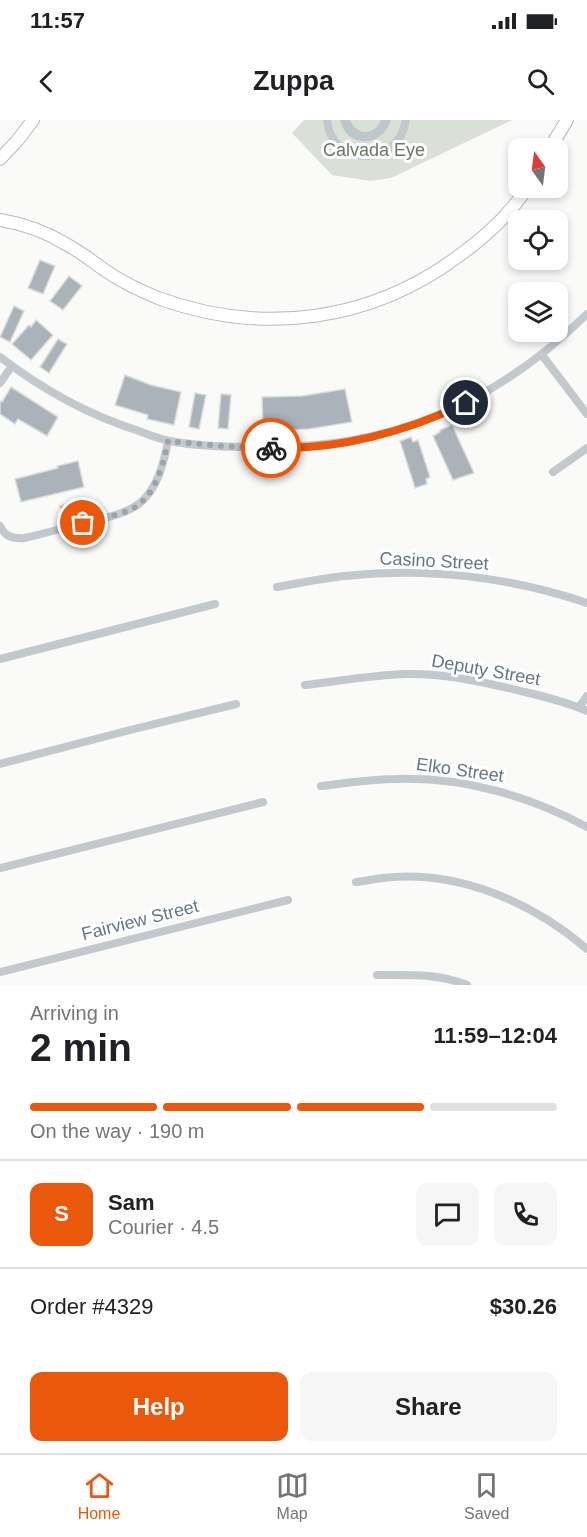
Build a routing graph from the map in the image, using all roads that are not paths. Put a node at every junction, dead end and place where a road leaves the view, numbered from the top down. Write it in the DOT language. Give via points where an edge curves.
graph roads {
  1 [pos="33,120"];
  2 [pos="327,120"];
  3 [pos="406,120"];
  4 [pos="567,120"];
  5 [pos="556,138"];
  6 [pos="0,159"];
  7 [pos="519,198"];
  8 [pos="0,220"];
  9 [pos="587,314"];
  10 [pos="542,355"];
  11 [pos="0,357"];
  12 [pos="12,366"];
  13 [pos="0,383"];
  14 [pos="587,414"];
  15 [pos="168,441"];
  16 [pos="587,448"];
  17 [pos="553,472"];
  18 [pos="0,526"];
  19 [pos="277,587"];
  20 [pos="587,603"];
  21 [pos="215,604"];
  22 [pos="0,659"];
  23 [pos="305,685"];
  24 [pos="587,696"];
  25 [pos="236,704"];
  26 [pos="583,709"];
  27 [pos="0,764"];
  28 [pos="321,786"];
  29 [pos="263,802"];
  30 [pos="587,826"];
  31 [pos="0,868"];
  32 [pos="356,882"];
  33 [pos="288,900"];
  34 [pos="587,949"];
  35 [pos="0,972"];
  36 [pos="377,975"];
  37 [pos="467,985"];
  1 -- 6 [label="main road"];
  2 -- 3 [label="street" via="341,147 365,156 390,149 399,140"];
  4 -- 5 [label="main road"];
  7 -- 8 [label="main road" via="474,246 401,292 330,314 268,320 221,315 157,297 121,280 44,232"];
  9 -- 10 [label="street"];
  10 -- 14 [label="street"];
  10 -- 15 [label="street" via="444,414 368,438 276,448"];
  11 -- 12 [label="street"];
  12 -- 13 [label="street"];
  12 -- 15 [label="street" via="62,399"];
  15 -- 18 [label="street" via="150,492 130,510 25,538 12,538"];
  16 -- 17 [label="street"];
  19 -- 20 [label="street, Casino Street" via="344,576 431,574 509,583"];
  21 -- 22 [label="street"];
  23 -- 26 [label="street, Deputy Street" via="371,676 442,676 495,685"];
  24 -- 26 [label="street"];
  25 -- 27 [label="street"];
  28 -- 30 [label="street, Elko Street" via="398,778 476,786 541,805"];
  29 -- 31 [label="street"];
  32 -- 34 [label="street" via="428,878 492,892 548,919"];
  33 -- 35 [label="street, Fairview Street"];
  36 -- 37 [label="street" via="417,974"];
}
